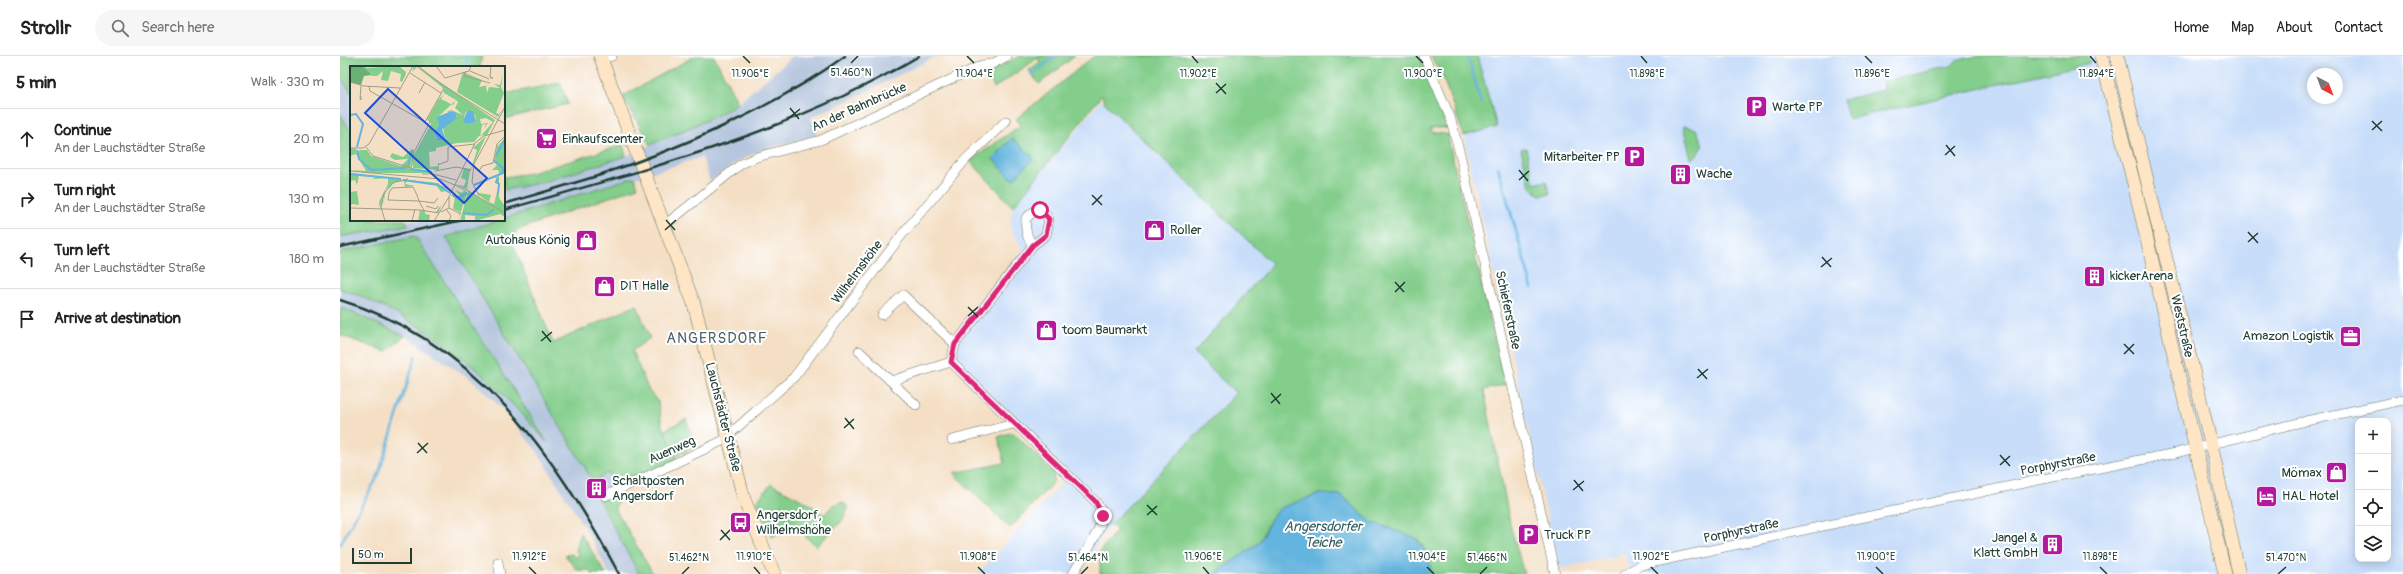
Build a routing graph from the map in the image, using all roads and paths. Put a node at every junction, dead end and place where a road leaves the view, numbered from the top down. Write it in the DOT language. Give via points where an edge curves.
graph roads {
  1 [pos="1007,56"];
  2 [pos="1424,56"];
  3 [pos="2101,56"];
  4 [pos="2117,56"];
  5 [pos="605,57"];
  6 [pos="1006,122"];
  7 [pos="665,225"];
  8 [pos="1033,245"];
  9 [pos="882,315"];
  10 [pos="955,344"];
  11 [pos="859,352"];
  12 [pos="951,362"];
  13 [pos="891,381"];
  14 [pos="2403,400"];
  15 [pos="916,405"];
  16 [pos="1013,424"];
  17 [pos="727,436"];
  18 [pos="952,440"];
  19 [pos="2211,444"];
  20 [pos="2196,448"];
  21 [pos="605,496"];
  22 [pos="498,562"];
  23 [pos="500,574"];
  24 [pos="774,574"];
  25 [pos="1073,574"];
  26 [pos="1555,574"];
  27 [pos="1626,574"];
  28 [pos="2225,574"];
  29 [pos="2239,574"];
  1 -- 7 [label="street, An der Bahnbrücke" via="992,64 982,65 821,140 757,157 741,164"];
  2 -- 26 [label="street, Schieferstraße" via="1450,117 1460,154"];
  3 -- 20 [label="main road"];
  4 -- 19 [label="main road, Weststraße"];
  5 -- 7 [label="main road, Lauchstädter Straße"];
  6 -- 17 [label="street, Wilhelmshöhe" via="966,160 904,232 794,378"];
  7 -- 17 [label="main road, Lauchstädter Straße" via="698,317"];
  8 -- 10 [label="street"];
  9 -- 10 [label="street" via="902,294"];
  10 -- 12 [label="street"];
  11 -- 13 [label="street"];
  12 -- 13 [label="street"];
  12 -- 16 [label="street"];
  13 -- 15 [label="street"];
  14 -- 19 [label="street, Porphyrstraße"];
  16 -- 18 [label="street"];
  16 -- 25 [label="street" via="1100,508 1103,516 1099,527"];
  17 -- 21 [label="street, Auenweg" via="722,441"];
  17 -- 24 [label="main road, Lauchstädter Straße" via="744,499"];
  19 -- 20 [label="street, Porphyrstraße"];
  19 -- 29 [label="main road, Weststraße"];
  20 -- 27 [label="street, Porphyrstraße" via="1641,565"];
  20 -- 28 [label="main road"];
  22 -- 23 [label="street"];
}
